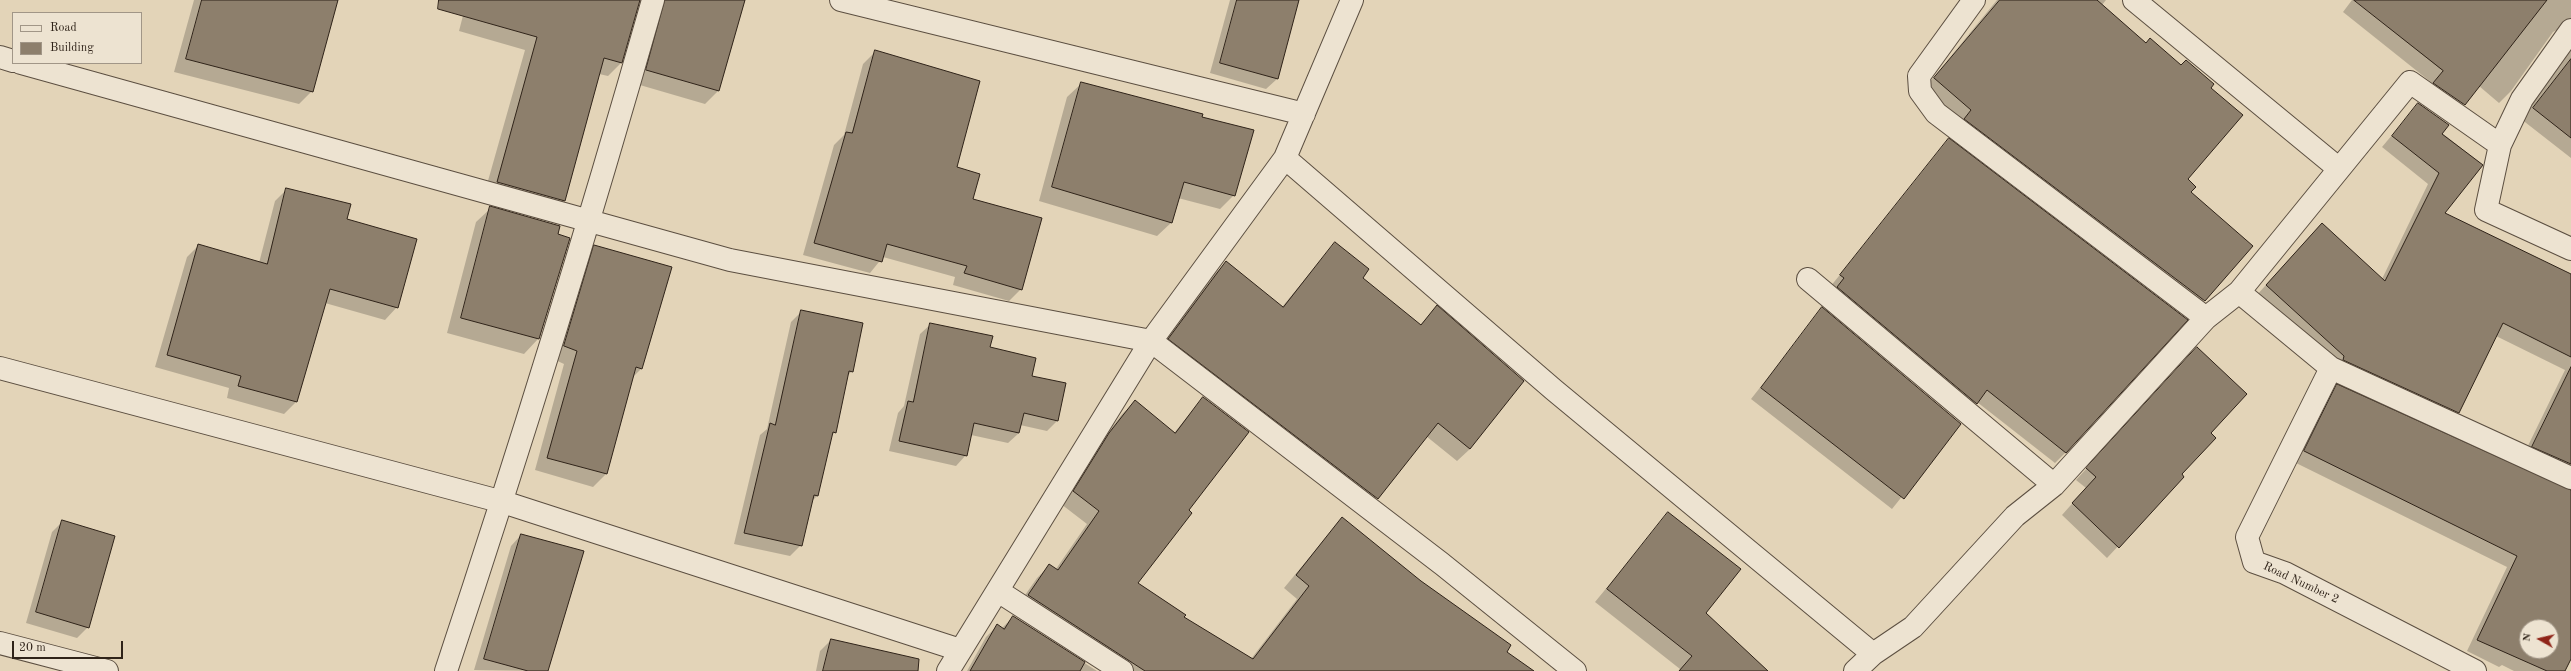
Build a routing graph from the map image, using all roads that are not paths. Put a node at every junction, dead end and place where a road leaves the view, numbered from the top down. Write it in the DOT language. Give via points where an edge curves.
graph roads {
  1 [pos="653,0"];
  2 [pos="841,0"];
  3 [pos="1352,0"];
  4 [pos="1974,0"];
  5 [pos="2134,0"];
  6 [pos="2571,30"];
  7 [pos="0,57"];
  8 [pos="12,61"];
  9 [pos="25,64"];
  10 [pos="1304,114"];
  11 [pos="2500,145"];
  12 [pos="1285,158"];
  13 [pos="2338,168"];
  14 [pos="590,221"];
  15 [pos="2571,249"];
  16 [pos="1808,279"];
  17 [pos="2238,292"];
  18 [pos="2206,318"];
  19 [pos="1151,341"];
  20 [pos="0,368"];
  21 [pos="2331,368"];
  22 [pos="2571,478"];
  23 [pos="2054,485"];
  24 [pos="503,502"];
  25 [pos="998,591"];
  26 [pos="0,643"];
  27 [pos="960,650"];
  28 [pos="1873,654"];
  29 [pos="107,671"];
  30 [pos="446,671"];
  31 [pos="948,671"];
  32 [pos="1122,671"];
  33 [pos="1575,671"];
  34 [pos="1855,671"];
  35 [pos="2475,671"];
  1 -- 14 [label="street"];
  2 -- 10 [label="street"];
  3 -- 10 [label="street"];
  4 -- 18 [label="street" via="1919,76 1920,91 1936,113"];
  5 -- 13 [label="street"];
  6 -- 11 [label="street" via="2522,99"];
  7 -- 8 [label="street"];
  9 -- 14 [label="street"];
  10 -- 12 [label="street"];
  11 -- 13 [label="street" via="2410,82"];
  11 -- 15 [label="street" via="2486,210"];
  12 -- 19 [label="street"];
  12 -- 28 [label="street" via="1554,390"];
  13 -- 17 [label="street"];
  14 -- 19 [label="street" via="730,260"];
  14 -- 24 [label="street"];
  16 -- 23 [label="street"];
  17 -- 18 [label="street"];
  17 -- 21 [label="street"];
  18 -- 23 [label="street"];
  19 -- 25 [label="street"];
  19 -- 33 [label="street" via="1442,564"];
  20 -- 24 [label="street"];
  21 -- 22 [label="street"];
  21 -- 35 [label="street, Road Number 2" via="2247,537 2254,562 2285,573"];
  23 -- 28 [label="street" via="2015,516 1913,627"];
  24 -- 27 [label="street"];
  24 -- 30 [label="street"];
  25 -- 27 [label="street"];
  25 -- 32 [label="street"];
  26 -- 29 [label="street"];
  27 -- 31 [label="street"];
  28 -- 34 [label="street"];
}
